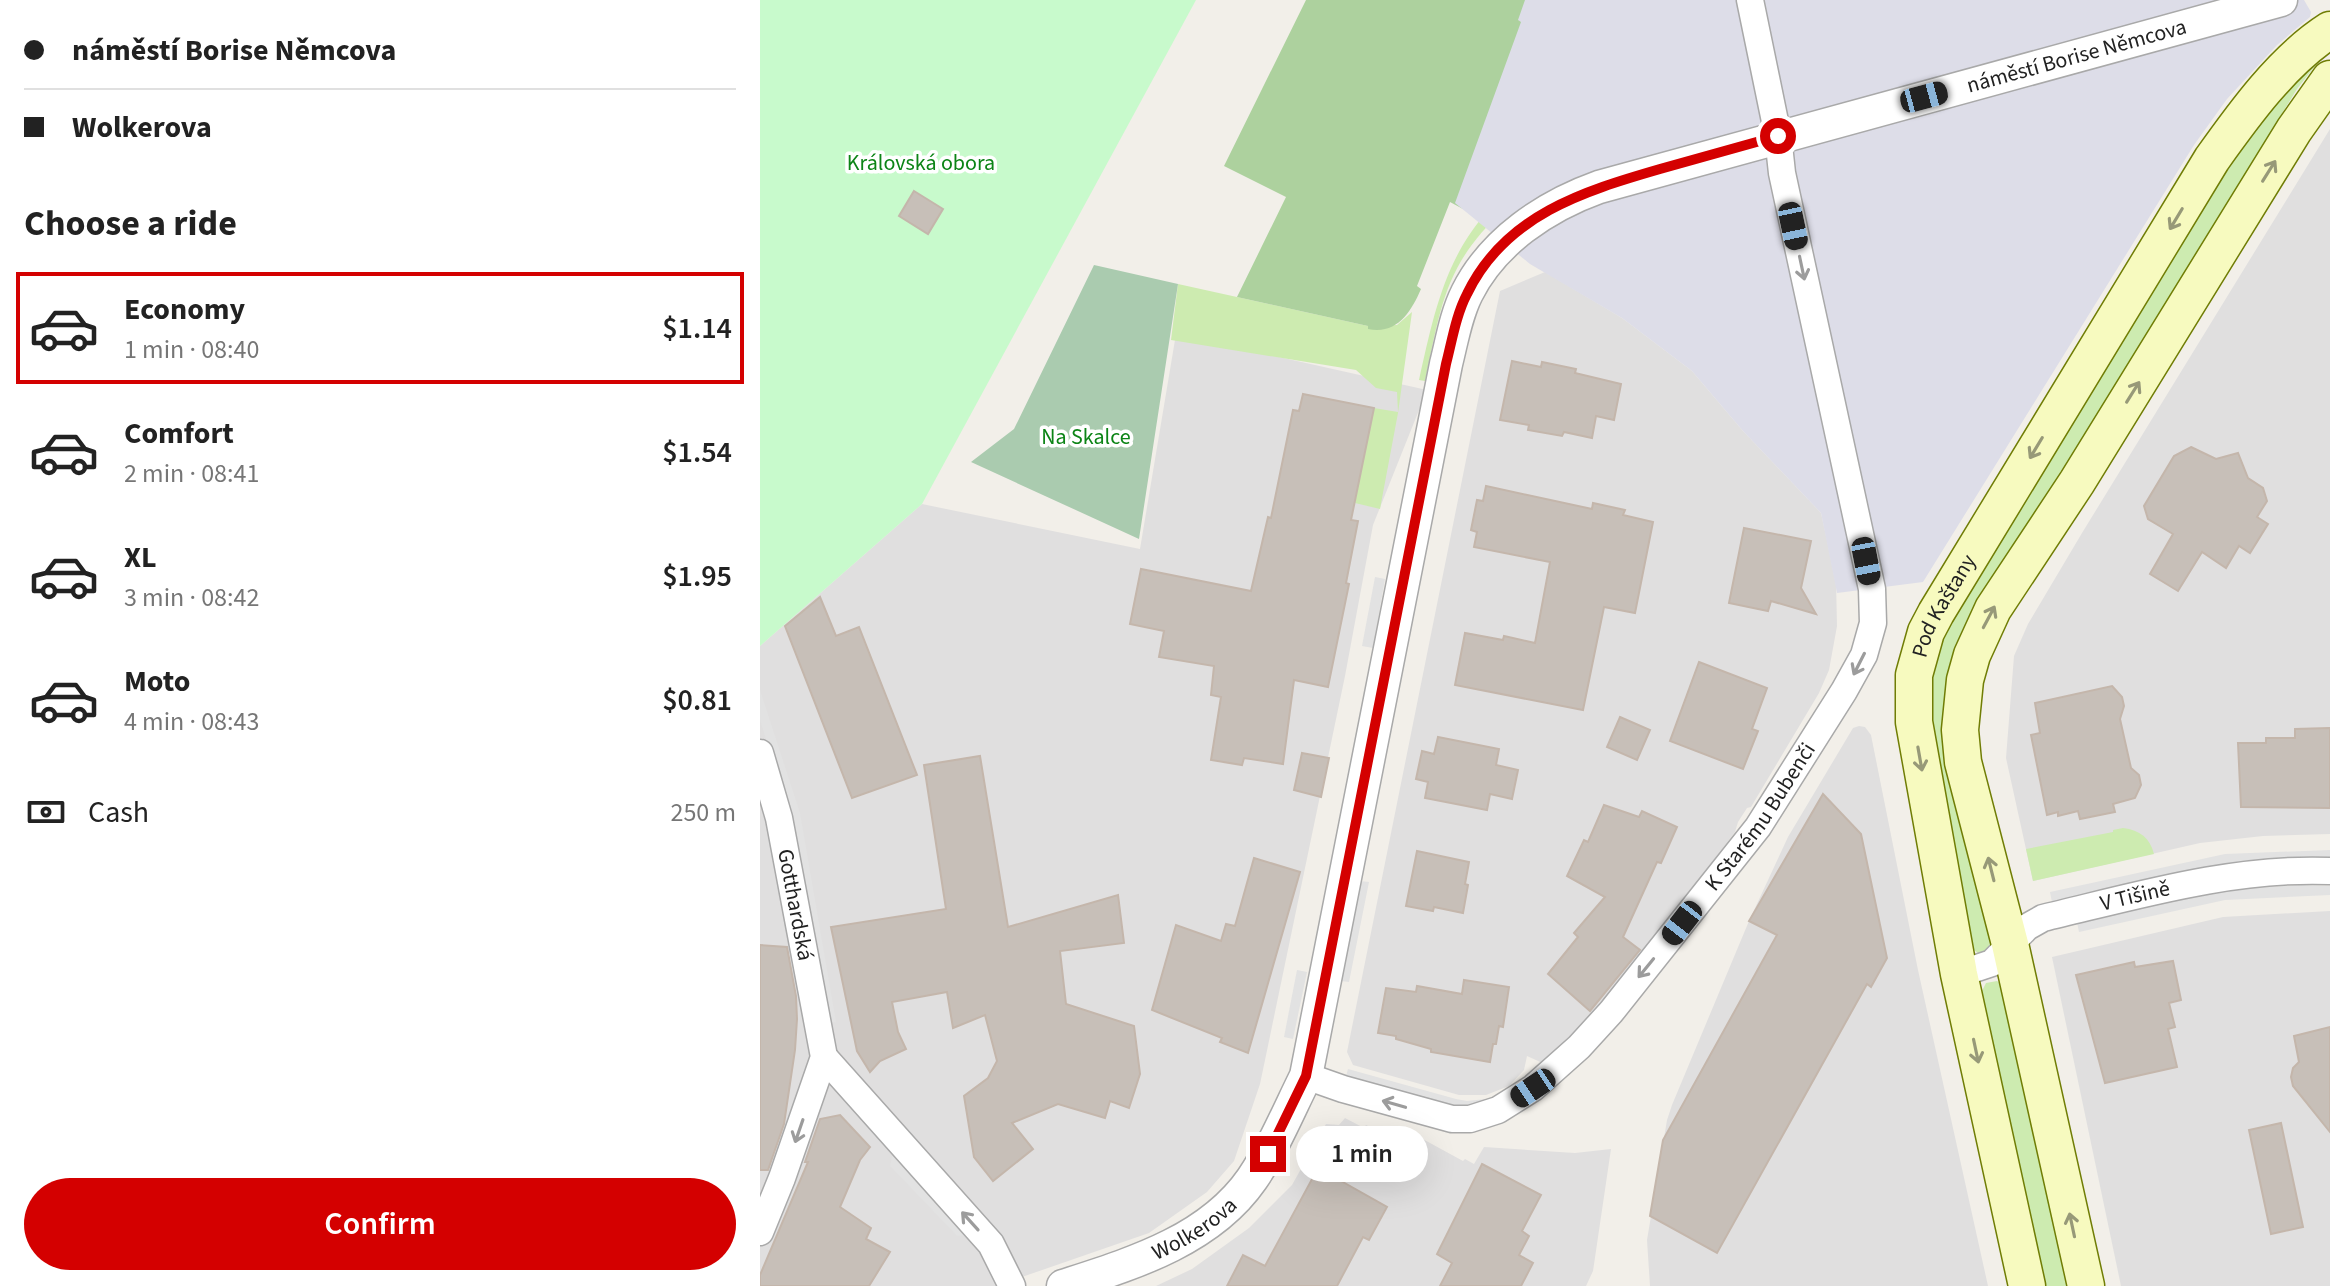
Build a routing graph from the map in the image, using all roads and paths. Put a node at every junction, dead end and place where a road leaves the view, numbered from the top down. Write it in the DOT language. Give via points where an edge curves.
graph roads {
  1 [pos="1750,0"];
  2 [pos="2281,0"];
  3 [pos="2330,30"];
  4 [pos="2330,79"];
  5 [pos="1778,136"];
  6 [pos="1505,244"];
  7 [pos="760,753"];
  8 [pos="2330,871"];
  9 [pos="2010,944"];
  10 [pos="1959,974"];
  11 [pos="824,1057"];
  12 [pos="1306,1076"];
  13 [pos="760,1232"];
  14 [pos="1012,1286"];
  15 [pos="1063,1286"];
  16 [pos="2027,1286"];
  17 [pos="2086,1286"];
  1 -- 5 [label="street"];
  2 -- 5 [label="street, náměstí Borise Němcova"];
  3 -- 10 [label="main road, Pod Kaštany, one-way" via="2262,94 2212,159 1926,632 1914,675 1914,722"];
  9 -- 4 [label="main road, Pod Kaštany, one-way" via="1963,762 1961,705 1972,655 2009,583"];
  5 -- 6 [label="street, náměstí Borise Němcova" via="1575,195"];
  5 -- 12 [label="street, K Starému Bubenči, one-way" via="1872,589 1873,623 1864,655 1758,827 1611,1012 1533,1088 1491,1113 1452,1119"];
  6 -- 12 [label="street, Wolkerova" via="1466,296 1446,364"];
  7 -- 11 [label="street, Gotthardská" via="779,818"];
  8 -- 9 [label="street, V Tišině" via="2191,883 2043,918"];
  9 -- 10 [label="street, V Tišině" via="1992,963"];
  17 -- 9 [label="main road, Pod Kaštany, one-way"];
  10 -- 16 [label="main road, Pod Kaštany, one-way"];
  11 -- 13 [label="street, Gotthardská, one-way"];
  14 -- 11 [label="street, one-way" via="991,1244"];
  12 -- 15 [label="street, Wolkerova" via="1268,1154 1232,1202 1169,1246"];
}
